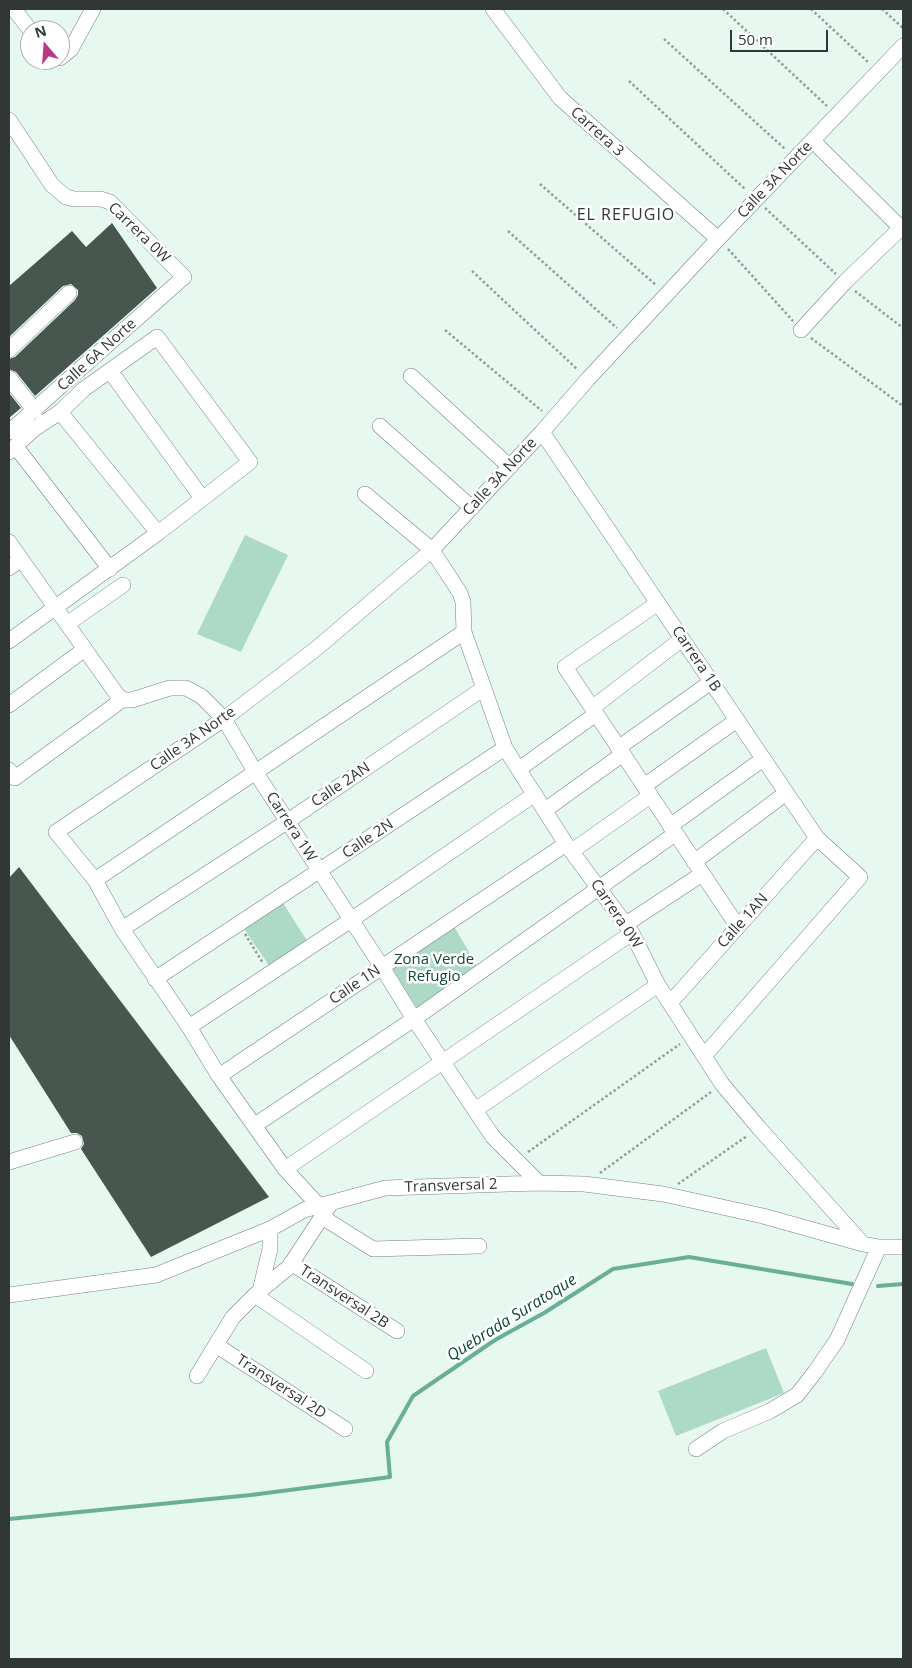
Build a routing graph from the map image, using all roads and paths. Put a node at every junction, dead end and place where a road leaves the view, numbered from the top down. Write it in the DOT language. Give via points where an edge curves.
graph roads {
  1 [pos="14,9"];
  2 [pos="92,9"];
  3 [pos="493,9"];
  4 [pos="723,9"];
  5 [pos="811,9"];
  6 [pos="882,9"];
  7 [pos="22,20"];
  8 [pos="903,28"];
  9 [pos="664,38"];
  10 [pos="903,46"];
  11 [pos="70,50"];
  12 [pos="891,64"];
  13 [pos="629,81"];
  14 [pos="838,115"];
  15 [pos="11,129"];
  16 [pos="813,142"];
  17 [pos="796,158"];
  18 [pos="540,184"];
  19 [pos="756,199"];
  20 [pos="902,227"];
  21 [pos="508,231"];
  22 [pos="718,239"];
  23 [pos="472,271"];
  24 [pos="184,277"];
  25 [pos="845,282"];
  26 [pos="69,293"];
  27 [pos="667,295"];
  28 [pos="903,328"];
  29 [pos="445,330"];
  30 [pos="801,330"];
  31 [pos="628,338"];
  32 [pos="9,350"];
  33 [pos="110,371"];
  34 [pos="411,376"];
  35 [pos="9,378"];
  36 [pos="588,380"];
  37 [pos="35,411"];
  38 [pos="60,412"];
  39 [pos="552,420"];
  40 [pos="380,426"];
  41 [pos="9,432"];
  42 [pos="542,432"];
  43 [pos="12,449"];
  44 [pos="510,466"];
  45 [pos="366,494"];
  46 [pos="202,498"];
  47 [pos="472,508"];
  48 [pos="158,534"];
  49 [pos="9,542"];
  50 [pos="432,550"];
  51 [pos="15,564"];
  52 [pos="110,569"];
  53 [pos="122,585"];
  54 [pos="658,603"];
  55 [pos="56,608"];
  56 [pos="67,624"];
  57 [pos="464,632"];
  58 [pos="682,639"];
  59 [pos="9,641"];
  60 [pos="85,649"];
  61 [pos="711,682"];
  62 [pos="484,688"];
  63 [pos="118,696"];
  64 [pos="9,705"];
  65 [pos="594,711"];
  66 [pos="224,719"];
  67 [pos="737,720"];
  68 [pos="505,748"];
  69 [pos="621,751"];
  70 [pos="764,760"];
  71 [pos="519,769"];
  72 [pos="9,770"];
  73 [pos="256,772"];
  74 [pos="647,791"];
  75 [pos="786,793"];
  76 [pos="535,794"];
  77 [pos="545,810"];
  78 [pos="288,821"];
  79 [pos="673,830"];
  80 [pos="817,838"];
  81 [pos="569,848"];
  82 [pos="698,868"];
  83 [pos="320,872"];
  84 [pos="95,880"];
  85 [pos="600,888"];
  86 [pos="351,920"];
  87 [pos="238,924"];
  88 [pos="738,927"];
  89 [pos="122,929"];
  90 [pos="629,929"];
  91 [pos="382,967"];
  92 [pos="270,974"];
  93 [pos="155,979"];
  94 [pos="658,985"];
  95 [pos="670,1003"];
  96 [pos="414,1019"];
  97 [pos="189,1027"];
  98 [pos="692,1036"];
  99 [pos="704,1056"];
  100 [pos="443,1062"];
  101 [pos="219,1076"];
  102 [pos="722,1084"];
  103 [pos="475,1110"];
  104 [pos="255,1125"];
  105 [pos="759,1128"];
  106 [pos="75,1142"];
  107 [pos="516,1160"];
  108 [pos="9,1162"];
  109 [pos="285,1169"];
  110 [pos="539,1183"];
  111 [pos="584,1184"];
  112 [pos="663,1194"];
  113 [pos="324,1209"];
  114 [pos="270,1228"];
  115 [pos="863,1244"];
  116 [pos="479,1246"];
  117 [pos="879,1247"];
  118 [pos="903,1247"];
  119 [pos="292,1263"];
  120 [pos="258,1293"];
  121 [pos="9,1294"];
  122 [pos="397,1331"];
  123 [pos="216,1345"];
  124 [pos="366,1371"];
  125 [pos="197,1376"];
  126 [pos="345,1429"];
  127 [pos="696,1449"];
  1 -- 7 [label="street"];
  2 -- 11 [label="street"];
  3 -- 22 [label="street, Carrera 3" via="560,98"];
  4 -- 14 [label="path"];
  5 -- 12 [label="path"];
  6 -- 8 [label="path"];
  9 -- 17 [label="path"];
  10 -- 12 [label="street, Calle 3A Norte" via="894,54"];
  12 -- 14 [label="street, Calle 3A Norte"];
  13 -- 19 [label="path"];
  14 -- 16 [label="street, Calle 3A Norte"];
  15 -- 24 [label="street, Carrera 0W" via="52,185 66,197 110,202"];
  16 -- 17 [label="street, Calle 3A Norte"];
  16 -- 20 [label="street"];
  17 -- 19 [label="street, Calle 3A Norte"];
  18 -- 27 [label="path"];
  19 -- 22 [label="street, Calle 3A Norte"];
  19 -- 25 [label="path"];
  20 -- 25 [label="street"];
  21 -- 31 [label="path"];
  22 -- 27 [label="street, Calle 3A Norte"];
  23 -- 36 [label="path"];
  24 -- 37 [label="street, Calle 6A Norte"];
  25 -- 28 [label="path"];
  25 -- 30 [label="street"];
  26 -- 32 [label="street"];
  27 -- 31 [label="street, Calle 3A Norte"];
  29 -- 39 [label="path"];
  31 -- 36 [label="street, Calle 3A Norte"];
  33 -- 38 [label="street"];
  33 -- 46 [label="street"];
  33 -- 46 [label="street" via="157,337 250,462"];
  34 -- 44 [label="street"];
  35 -- 37 [label="street"];
  36 -- 39 [label="street, Calle 3A Norte"];
  37 -- 41 [label="street, Calle 6A Norte"];
  38 -- 43 [label="street"];
  38 -- 48 [label="street"];
  39 -- 42 [label="street, Calle 3A Norte"];
  40 -- 47 [label="street"];
  42 -- 44 [label="street, Calle 3A Norte"];
  42 -- 54 [label="street, Carrera 1B"];
  43 -- 52 [label="street"];
  44 -- 47 [label="street, Calle 3A Norte"];
  45 -- 50 [label="street, Carrera 0W"];
  46 -- 48 [label="street"];
  47 -- 50 [label="street, Calle 3A Norte"];
  48 -- 52 [label="street"];
  49 -- 51 [label="street"];
  50 -- 57 [label="street, Carrera 0W" via="460,593"];
  50 -- 66 [label="street, Calle 3A Norte" via="317,648"];
  51 -- 55 [label="street"];
  52 -- 55 [label="street"];
  53 -- 56 [label="street"];
  54 -- 58 [label="street, Carrera 1B"];
  54 -- 65 [label="street" via="564,667"];
  55 -- 56 [label="street"];
  55 -- 59 [label="street"];
  56 -- 60 [label="street"];
  57 -- 62 [label="street, Carrera 0W"];
  57 -- 73 [label="street"];
  58 -- 61 [label="street, Carrera 1B"];
  58 -- 65 [label="street"];
  60 -- 63 [label="street"];
  60 -- 64 [label="street"];
  61 -- 67 [label="street, Carrera 1B"];
  61 -- 69 [label="street"];
  62 -- 68 [label="street, Carrera 0W"];
  62 -- 78 [label="street, Calle 2AN"];
  63 -- 66 [label="street, Carrera 1W" via="132,700 170,688 186,688 201,696"];
  63 -- 72 [label="street" via="118,703 15,778"];
  65 -- 69 [label="street"];
  65 -- 71 [label="street"];
  66 -- 73 [label="street, Carrera 1W"];
  66 -- 84 [label="street, Calle 3A Norte" via="56,832"];
  67 -- 70 [label="street, Carrera 1B"];
  67 -- 74 [label="street, Calle 1N"];
  68 -- 71 [label="street, Carrera 0W"];
  68 -- 83 [label="street, Calle 2N"];
  69 -- 74 [label="street"];
  69 -- 77 [label="street"];
  70 -- 75 [label="street, Carrera 1B"];
  70 -- 79 [label="street"];
  71 -- 76 [label="street, Carrera 0W"];
  73 -- 78 [label="street, Carrera 1W"];
  73 -- 84 [label="street"];
  74 -- 79 [label="street"];
  74 -- 81 [label="street, Calle 1N"];
  75 -- 80 [label="street, Carrera 1B"];
  75 -- 82 [label="street"];
  76 -- 77 [label="street, Carrera 0W"];
  76 -- 86 [label="street"];
  77 -- 81 [label="street, Carrera 0W"];
  78 -- 83 [label="street, Carrera 1W"];
  78 -- 89 [label="street, Calle 2AN"];
  79 -- 82 [label="street"];
  79 -- 85 [label="street"];
  80 -- 88 [label="street, Calle 1AN"];
  80 -- 99 [label="street, Carrera 1B" via="860,877"];
  81 -- 85 [label="street, Carrera 0W"];
  81 -- 91 [label="street, Calle 1N"];
  82 -- 88 [label="street"];
  82 -- 90 [label="street"];
  83 -- 86 [label="street, Carrera 1W"];
  83 -- 87 [label="street, Calle 2N"];
  84 -- 89 [label="street"];
  85 -- 90 [label="street, Carrera 0W"];
  85 -- 96 [label="street"];
  86 -- 91 [label="street, Carrera 1W"];
  86 -- 92 [label="street"];
  87 -- 92 [label="path"];
  87 -- 93 [label="street, Calle 2N"];
  88 -- 95 [label="street, Calle 1AN"];
  89 -- 93 [label="street"];
  90 -- 94 [label="street, Carrera 0W"];
  90 -- 100 [label="street"];
  91 -- 96 [label="street, Carrera 1W"];
  91 -- 101 [label="street, Calle 1N"];
  92 -- 97 [label="street"];
  93 -- 97 [label="street"];
  94 -- 95 [label="street, Carrera 0W"];
  94 -- 103 [label="street"];
  95 -- 98 [label="street, Carrera 0W"];
  96 -- 100 [label="street, Carrera 1W"];
  96 -- 104 [label="street"];
  97 -- 101 [label="street"];
  98 -- 99 [label="street, Carrera 0W"];
  98 -- 107 [label="path"];
  99 -- 102 [label="street, Carrera 0W"];
  100 -- 103 [label="street, Carrera 1W"];
  100 -- 109 [label="street"];
  101 -- 104 [label="street"];
  102 -- 105 [label="street, Carrera 0W"];
  102 -- 111 [label="path"];
  103 -- 107 [label="street, Carrera 1W" via="493,1137"];
  104 -- 109 [label="street"];
  105 -- 112 [label="path"];
  105 -- 115 [label="street, Carrera 0W"];
  106 -- 108 [label="street"];
  107 -- 110 [label="street, Carrera 1W"];
  109 -- 113 [label="street"];
  110 -- 111 [label="street, Transversal 2"];
  110 -- 113 [label="street, Transversal 2" via="385,1188"];
  111 -- 112 [label="street, Transversal 2"];
  112 -- 115 [label="street, Transversal 2" via="762,1216"];
  113 -- 114 [label="street, Transversal 2" via="304,1210"];
  113 -- 116 [label="street" via="373,1249"];
  113 -- 119 [label="street"];
  114 -- 120 [label="street" via="270,1249"];
  114 -- 121 [label="street, Transversal 2" via="156,1275"];
  115 -- 117 [label="street, Transversal 2"];
  117 -- 118 [label="street, Transversal 2"];
  117 -- 127 [label="street" via="837,1340 797,1395 770,1411 723,1431"];
  119 -- 120 [label="street"];
  119 -- 122 [label="street, Transversal 2B"];
  120 -- 123 [label="street" via="233,1317"];
  120 -- 124 [label="street"];
  123 -- 125 [label="street"];
  123 -- 126 [label="street, Transversal 2D"];
}
